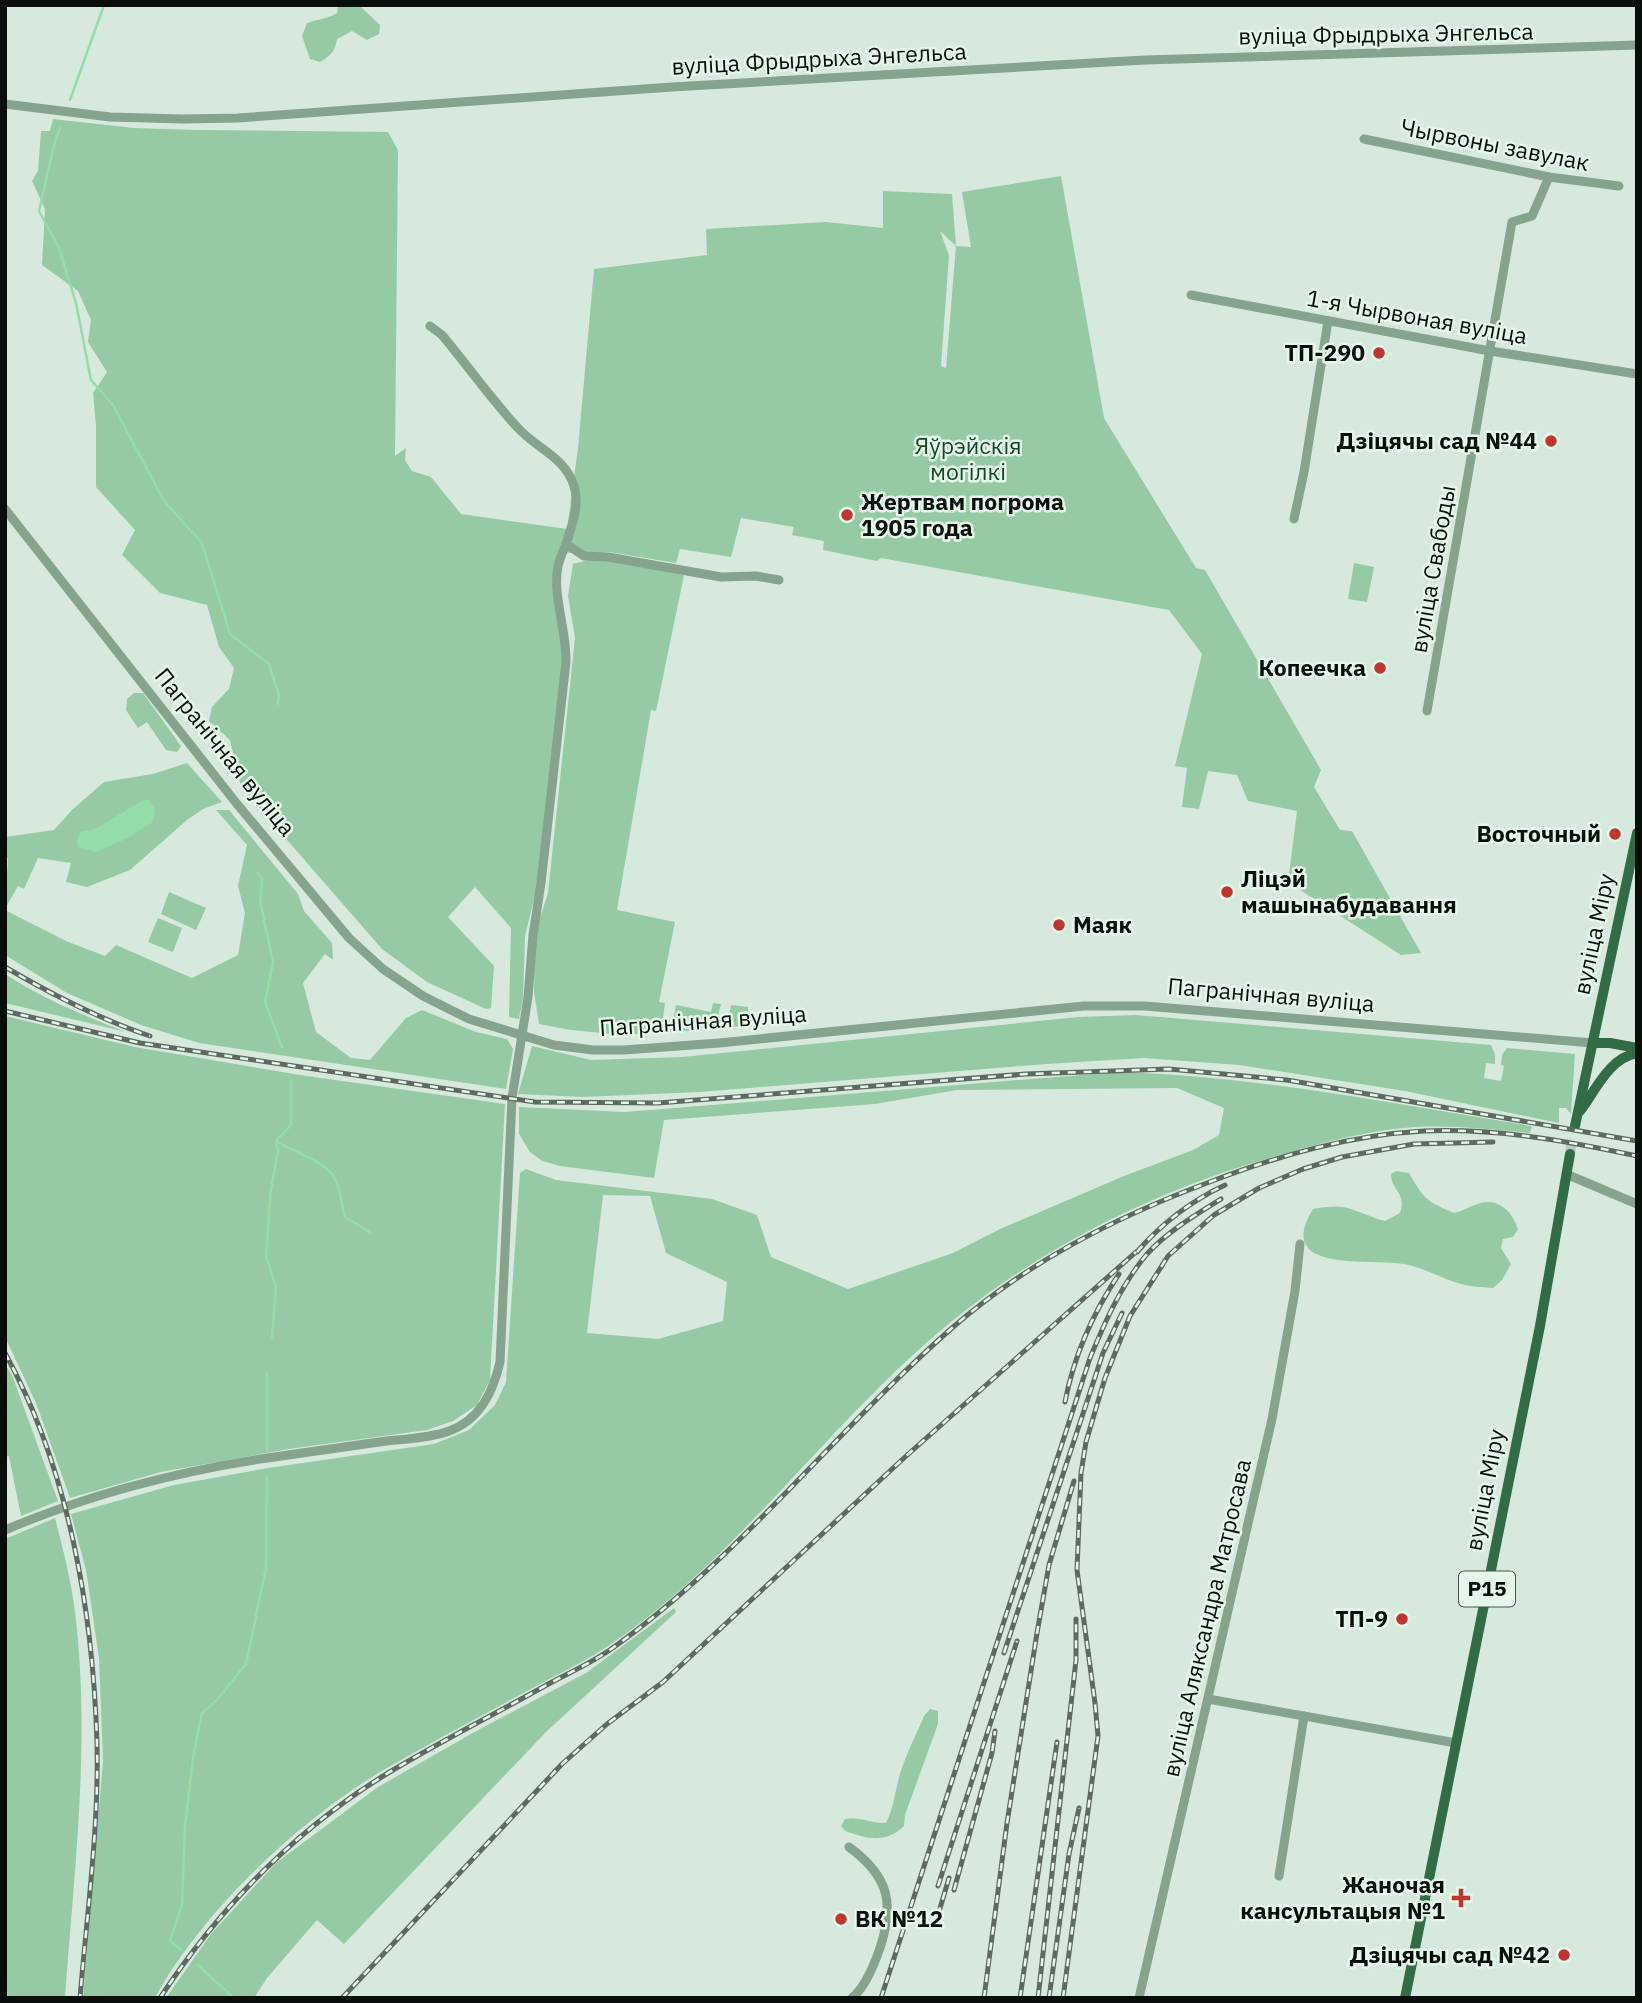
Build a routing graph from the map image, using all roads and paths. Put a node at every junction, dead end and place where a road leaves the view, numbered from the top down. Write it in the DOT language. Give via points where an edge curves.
graph roads {
  1 [pos="1637,45"];
  2 [pos="5,104"];
  3 [pos="1364,139"];
  4 [pos="1549,177"];
  5 [pos="1619,187"];
  6 [pos="1191,295"];
  7 [pos="1328,321"];
  8 [pos="430,326"];
  9 [pos="1490,351"];
  10 [pos="1637,374"];
  11 [pos="5,509"];
  12 [pos="1294,519"];
  13 [pos="566,544"];
  14 [pos="779,580"];
  15 [pos="1427,711"];
  16 [pos="1637,833"];
  17 [pos="522,1035"];
  18 [pos="1593,1043"];
  19 [pos="1637,1050"];
  20 [pos="1570,1154"];
  21 [pos="1566,1174"];
  22 [pos="1637,1204"];
  23 [pos="1300,1244"];
  24 [pos="5,1530"];
  25 [pos="1208,1699"];
  26 [pos="1304,1716"];
  27 [pos="1456,1743"];
  28 [pos="849,1847"];
  29 [pos="1279,1876"];
  30 [pos="852,1998"];
  31 [pos="1139,1998"];
  32 [pos="1405,1998"];
  1 -- 2 [label="street, вуліца Фрыдрыха Энгельса" via="1145,60 224,118 110,117"];
  3 -- 4 [label="street, Чырвоны завулак"];
  4 -- 5 [label="street, Чырвоны завулак"];
  4 -- 9 [label="street, вуліца Свабоды" via="1532,216 1512,222"];
  6 -- 7 [label="street, 1-я Чырвоная вуліца"];
  7 -- 9 [label="street, 1-я Чырвоная вуліца"];
  7 -- 12 [label="street"];
  8 -- 13 [label="street" via="521,432 558,460 569,475 577,498"];
  9 -- 10 [label="street, 1-я Чырвоная вуліца"];
  9 -- 15 [label="street, вуліца Свабоды"];
  11 -- 17 [label="street, Пагранічная вуліца" via="237,804 349,937 383,969 423,996 469,1018"];
  13 -- 14 [label="street" via="584,556 721,577"];
  13 -- 17 [label="street" via="557,580 566,662"];
  16 -- 18 [label="main road, вуліца Міру"];
  17 -- 18 [label="street, Пагранічная вуліца" via="554,1045 624,1050 1096,1006 1145,1006"];
  17 -- 24 [label="street" via="512,1098 500,1362 495,1384 480,1410 450,1431 174,1475"];
  18 -- 19 [label="main road, Пагранічная вуліца"];
  18 -- 19 [label="main road, вуліца Міру" via="1574,1128 1613,1064"];
  20 -- 21 [label="main road, вуліца Міру / Р15"];
  21 -- 22 [label="street"];
  21 -- 27 [label="main road, вуліца Міру / Р15"];
  23 -- 25 [label="street, вуліца Аляксандра Матросава" via="1272,1419"];
  25 -- 26 [label="street"];
  25 -- 31 [label="street, вуліца Аляксандра Матросава"];
  26 -- 27 [label="street"];
  26 -- 29 [label="street"];
  27 -- 32 [label="main road, вуліца Міру / Р15"];
  28 -- 30 [label="street" via="867,1860 881,1880 890,1906 875,1964"];
}
